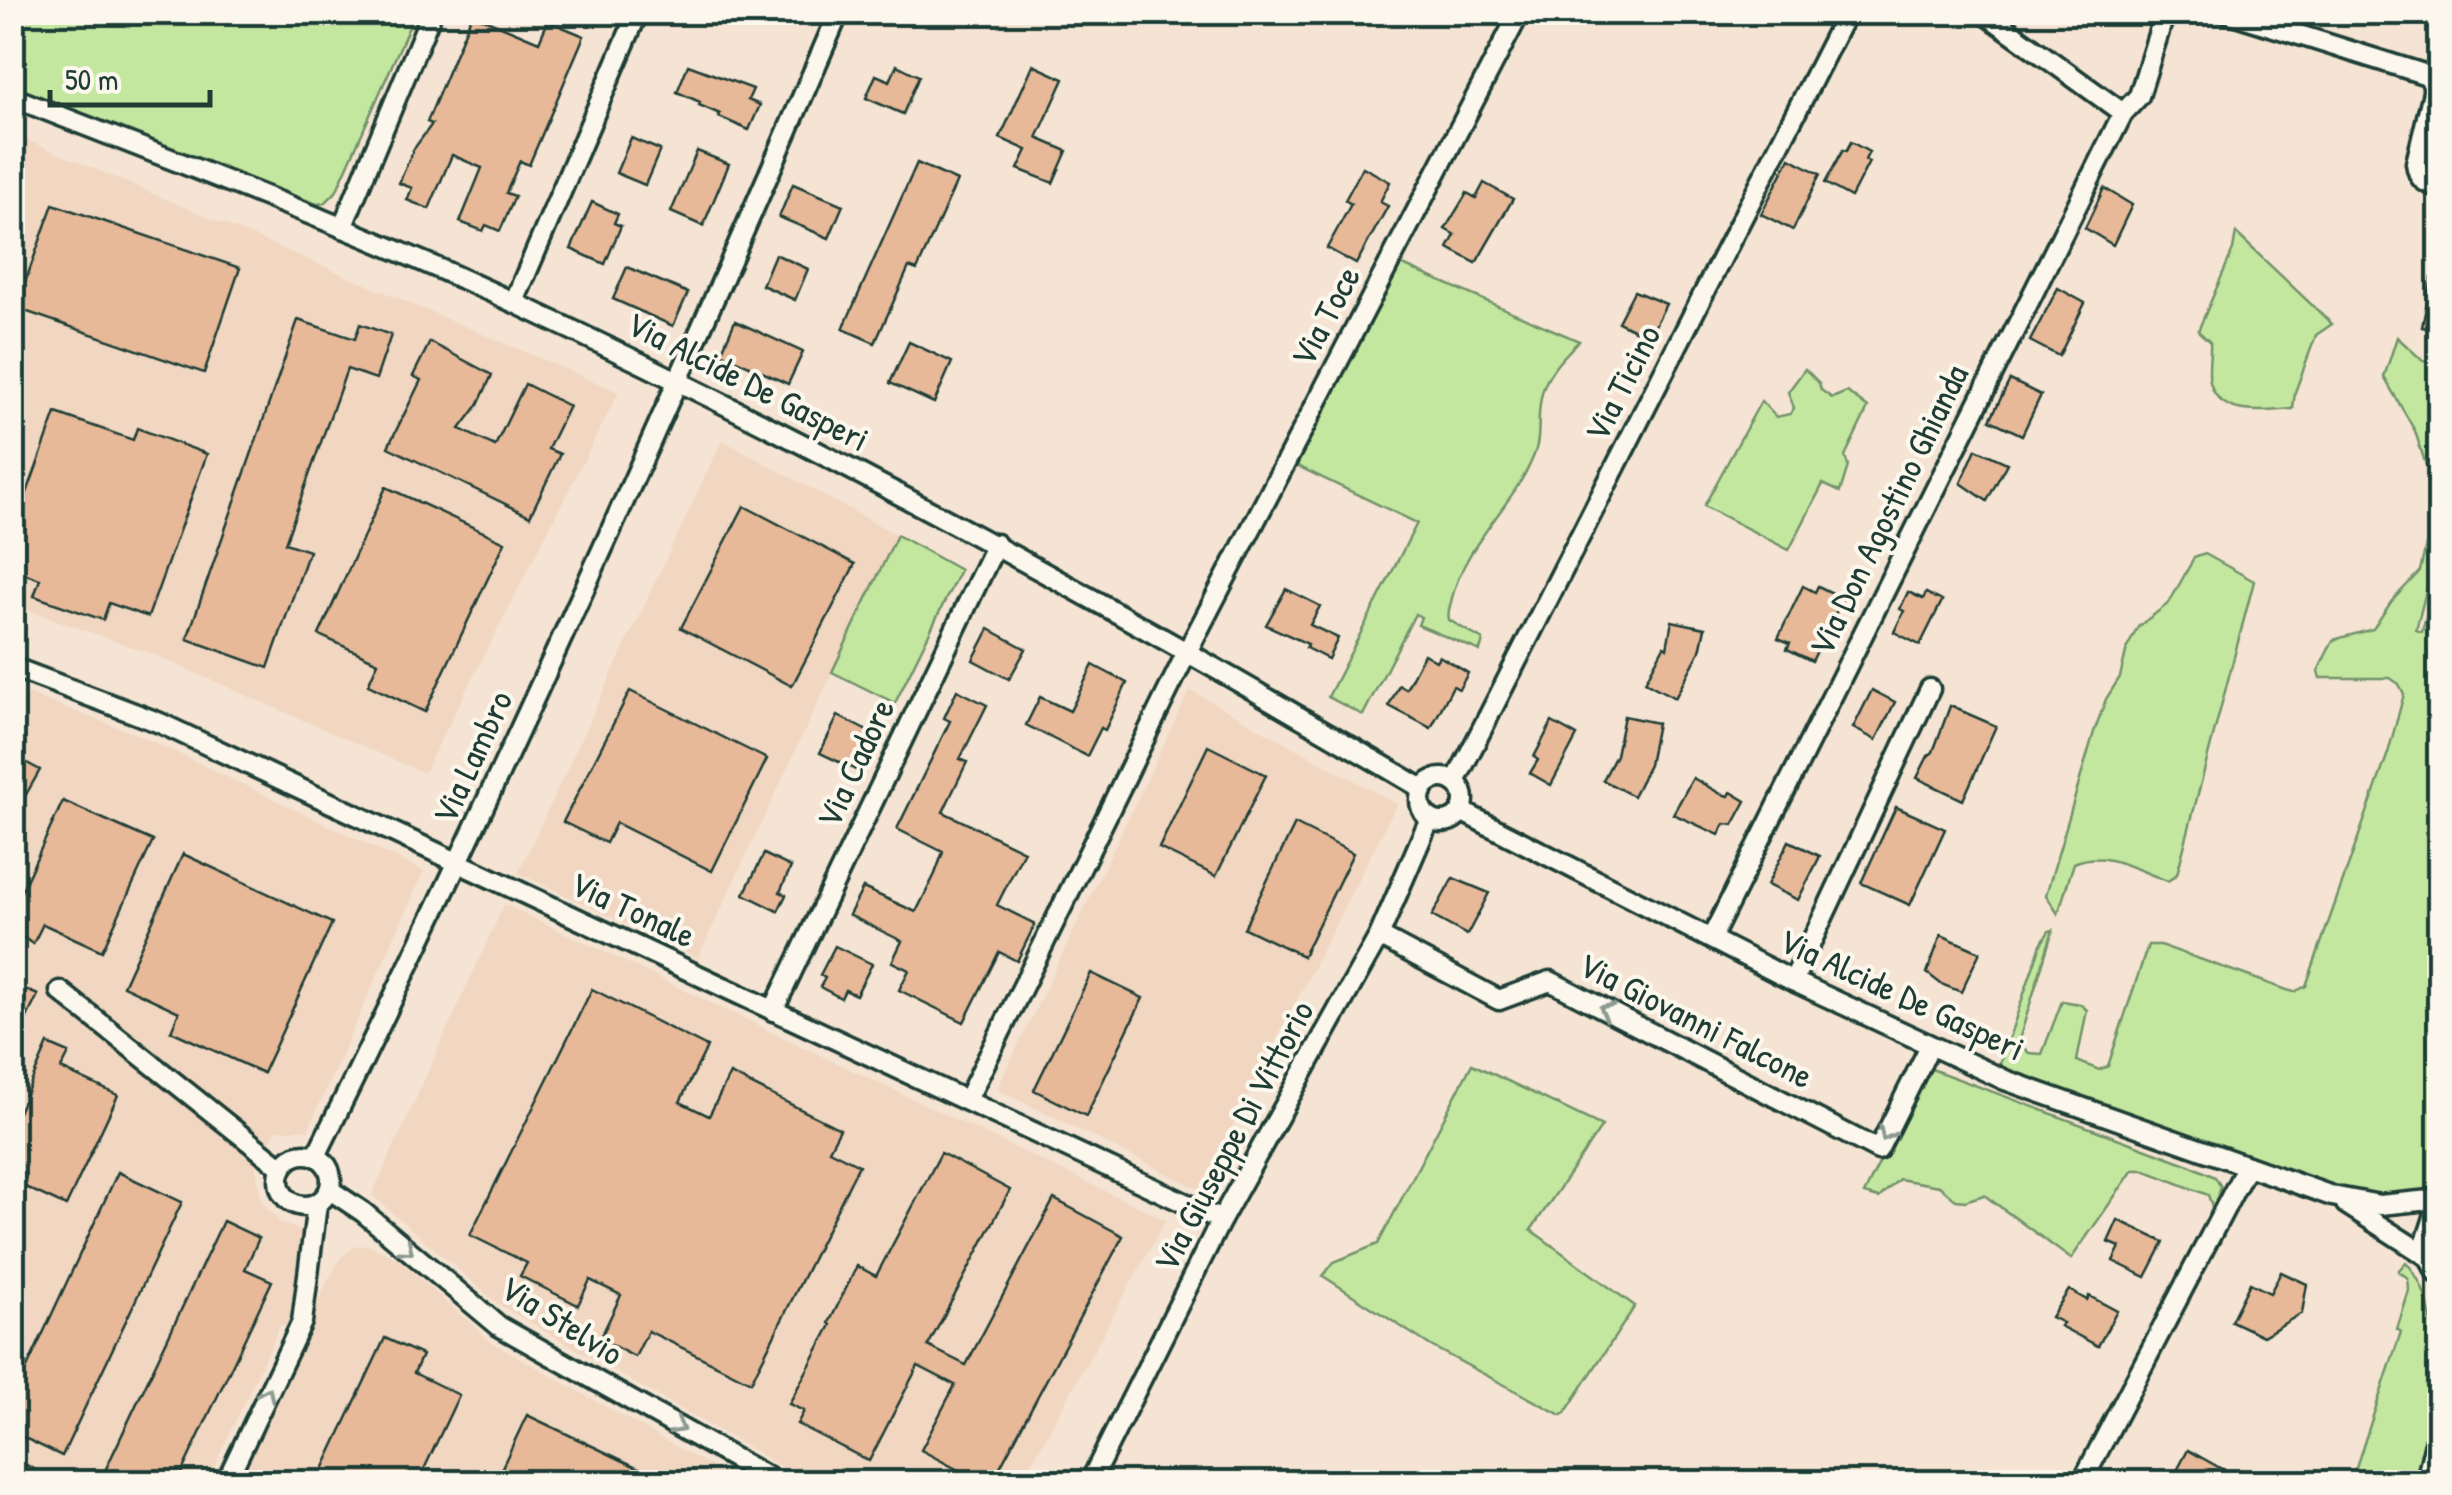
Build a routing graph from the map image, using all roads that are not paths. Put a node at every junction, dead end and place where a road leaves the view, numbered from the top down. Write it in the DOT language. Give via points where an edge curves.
graph roads {
  1 [pos="432,12"];
  2 [pos="638,12"];
  3 [pos="839,12"];
  4 [pos="1520,12"];
  5 [pos="1847,12"];
  6 [pos="1984,12"];
  7 [pos="2164,12"];
  8 [pos="2226,12"];
  9 [pos="12,97"];
  10 [pos="2122,113"];
  11 [pos="2440,187"];
  12 [pos="342,228"];
  13 [pos="514,302"];
  14 [pos="680,382"];
  15 [pos="996,544"];
  16 [pos="1188,650"];
  17 [pos="12,667"];
  18 [pos="1930,689"];
  19 [pos="1454,782"];
  20 [pos="1423,789"];
  21 [pos="1461,811"];
  22 [pos="1430,818"];
  23 [pos="459,863"];
  24 [pos="1379,936"];
  25 [pos="1712,937"];
  26 [pos="1793,980"];
  27 [pos="60,991"];
  28 [pos="774,1011"];
  29 [pos="1930,1046"];
  30 [pos="967,1100"];
  31 [pos="316,1156"];
  32 [pos="2247,1166"];
  33 [pos="282,1168"];
  34 [pos="2332,1196"];
  35 [pos="324,1197"];
  36 [pos="2440,1199"];
  37 [pos="2440,1214"];
  38 [pos="1221,1220"];
  39 [pos="2437,1265"];
  40 [pos="2440,1443"];
  41 [pos="12,1470"];
  42 [pos="34,1482"];
  43 [pos="226,1482"];
  44 [pos="776,1482"];
  45 [pos="1090,1482"];
  46 [pos="2082,1482"];
  47 [pos="2431,1482"];
  1 -- 12 [label="street"];
  2 -- 13 [label="street"];
  3 -- 14 [label="street, Via Lambro"];
  4 -- 16 [label="street, Via Toce"];
  5 -- 19 [label="street, Via Ticino"];
  6 -- 10 [label="street"];
  7 -- 10 [label="street, Via Don Agostino Ghianda" via="2140,96"];
  8 -- 11 [label="street" via="2427,75 2433,92 2416,164 2427,184"];
  9 -- 12 [label="street, Via Alcide De Gasperi"];
  10 -- 25 [label="street, Via Don Agostino Ghianda"];
  12 -- 13 [label="street, Via Alcide De Gasperi"];
  13 -- 14 [label="street, Via Alcide De Gasperi"];
  14 -- 15 [label="street, Via Alcide De Gasperi"];
  14 -- 23 [label="street, Via Lambro"];
  15 -- 16 [label="street, Via Alcide De Gasperi"];
  15 -- 28 [label="street, Via Cadore"];
  16 -- 20 [label="street, Via Alcide De Gasperi"];
  16 -- 30 [label="street, Via Toce"];
  17 -- 23 [label="street, Via Tonale" via="160,723"];
  18 -- 26 [label="street"];
  19 -- 20 [label="street" via="1434,780"];
  19 -- 21 [label="street" via="1462,792"];
  20 -- 22 [label="street" via="1420,802"];
  21 -- 22 [label="street" via="1444,822"];
  21 -- 25 [label="street, Via Alcide De Gasperi"];
  22 -- 24 [label="street, Via Giuseppe Di Vittorio"];
  23 -- 28 [label="street, Via Tonale"];
  23 -- 31 [label="street, Via Lambro"];
  29 -- 24 [label="street, Via Giovanni Falcone, one-way" via="1878,1150 1550,981 1500,1000"];
  24 -- 38 [label="street, Via Giuseppe Di Vittorio"];
  25 -- 26 [label="street, Via Alcide De Gasperi"];
  26 -- 29 [label="street, Via Alcide De Gasperi"];
  27 -- 33 [label="street"];
  28 -- 30 [label="street, Via Tonale"];
  29 -- 32 [label="street, Via Alcide De Gasperi" via="2004,1080"];
  30 -- 38 [label="street, Via Tonale"];
  31 -- 33 [label="street" via="300,1154"];
  31 -- 35 [label="street" via="328,1166"];
  32 -- 34 [label="street, Via Alcide De Gasperi"];
  32 -- 46 [label="street"];
  33 -- 35 [label="street" via="279,1184 286,1199 301,1206"];
  34 -- 36 [label="street, Via Alcide De Gasperi" via="2380,1205"];
  34 -- 39 [label="street, Via Alcide De Gasperi"];
  43 -- 35 [label="street, one-way" via="302,1322"];
  35 -- 44 [label="street, Via Stelvio, one-way" via="363,1212 500,1326"];
  37 -- 39 [label="main road" via="2431,1234"];
  38 -- 45 [label="street, Via Giuseppe Di Vittorio"];
  40 -- 47 [label="main road"];
  41 -- 42 [label="street"];
}
